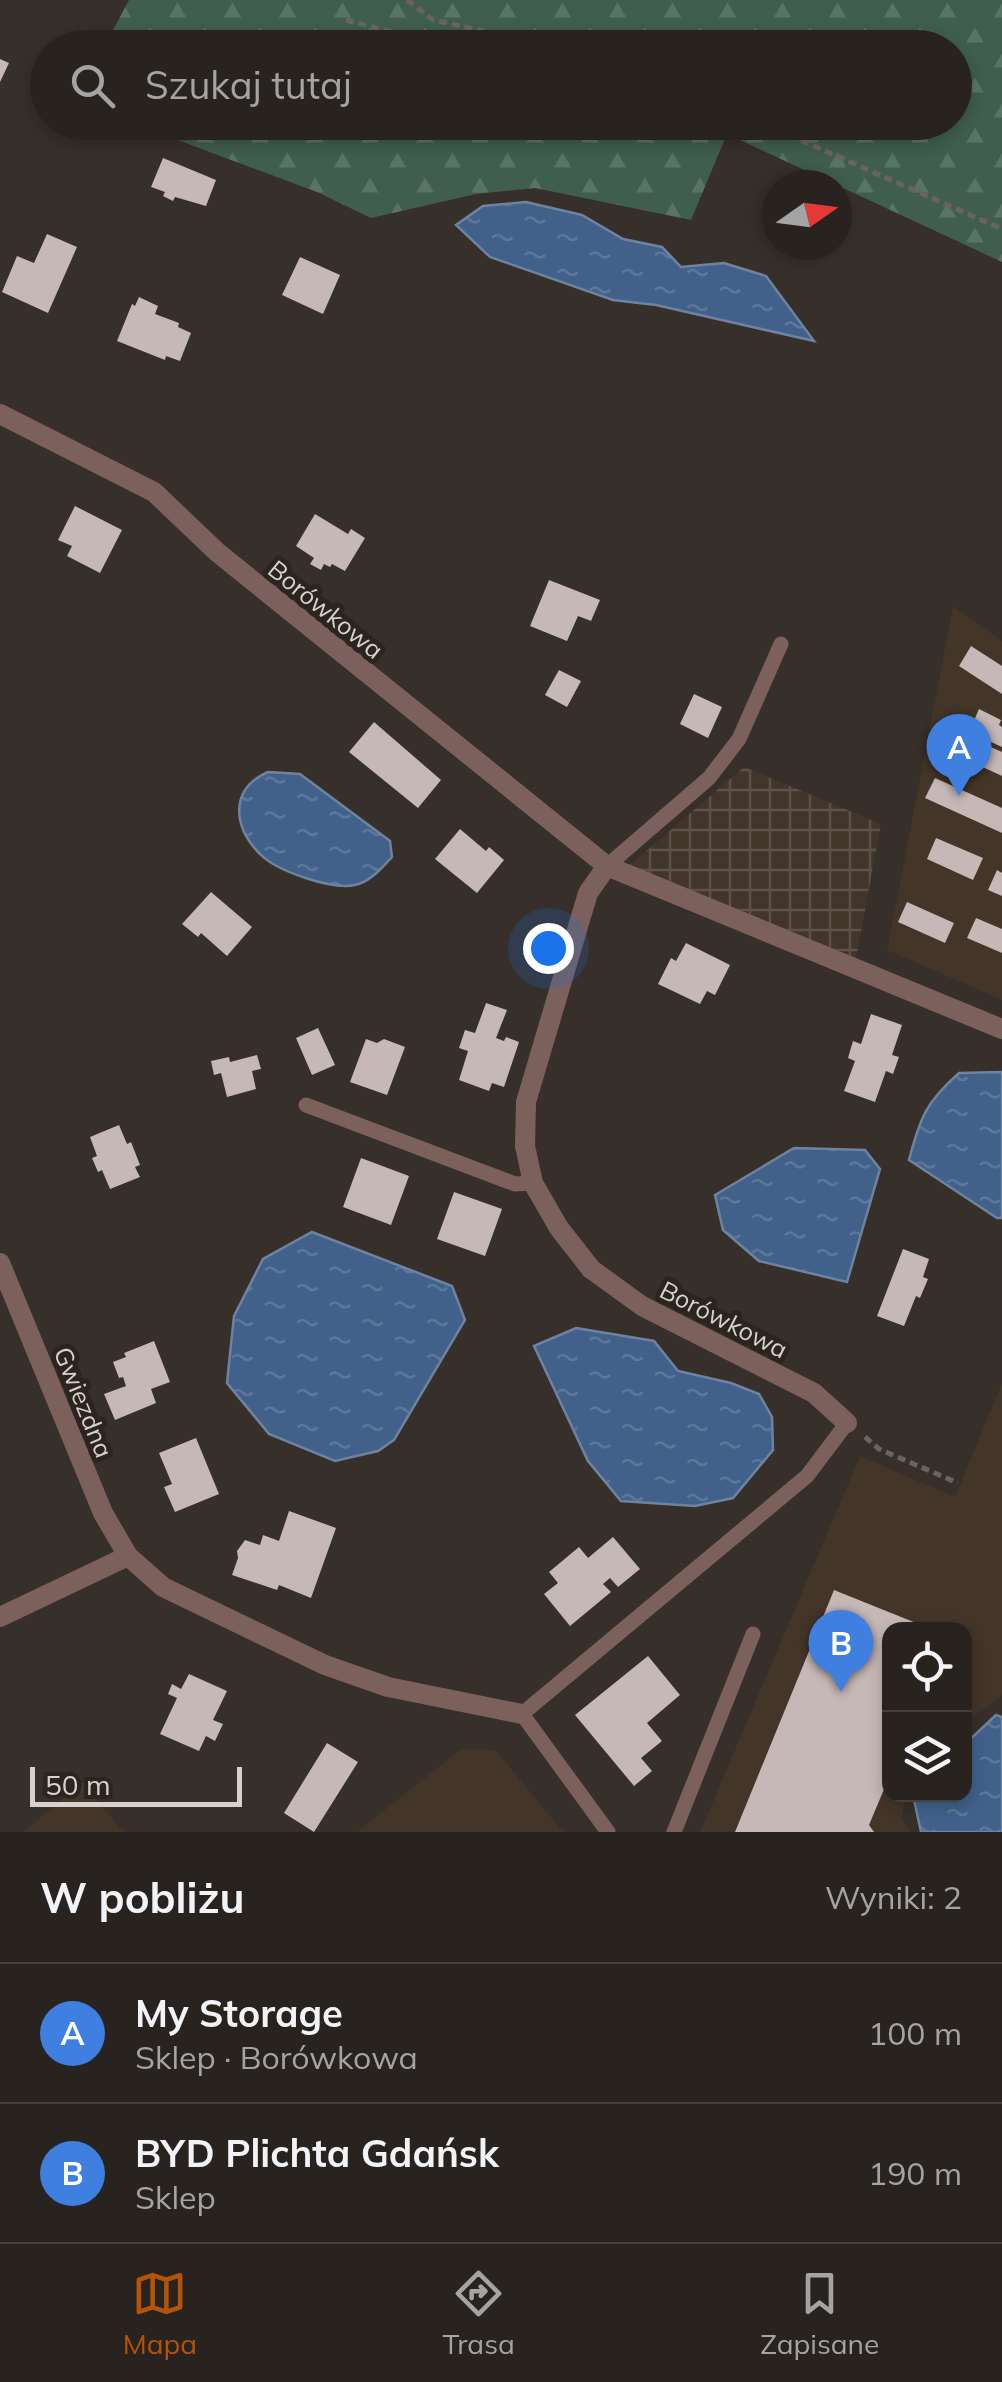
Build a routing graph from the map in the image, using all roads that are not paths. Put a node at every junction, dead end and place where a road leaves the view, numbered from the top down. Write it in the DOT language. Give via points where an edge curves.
graph roads {
  1 [pos="0,414"];
  2 [pos="780,644"];
  3 [pos="608,866"];
  4 [pos="1002,1029"];
  5 [pos="306,1105"];
  6 [pos="533,1183"];
  7 [pos="0,1264"];
  8 [pos="846,1423"];
  9 [pos="128,1556"];
  10 [pos="0,1617"];
  11 [pos="753,1634"];
  12 [pos="522,1714"];
  13 [pos="608,1832"];
  14 [pos="674,1832"];
  1 -- 3 [label="street, Borówkowa" via="154,492 217,552"];
  2 -- 3 [label="lane" via="739,739 709,778"];
  3 -- 4 [label="street, Borówkowa"];
  3 -- 6 [label="street, Borówkowa" via="588,894 526,1102"];
  5 -- 6 [label="lane" via="515,1184"];
  6 -- 8 [label="street, Borówkowa" via="590,1269 642,1306 814,1393"];
  7 -- 9 [label="street, Gwiezdna" via="103,1513"];
  8 -- 12 [label="lane" via="806,1476"];
  9 -- 10 [label="street"];
  9 -- 12 [label="street" via="163,1587 324,1665 388,1687"];
  11 -- 14 [label="lane"];
  12 -- 13 [label="lane"];
}
